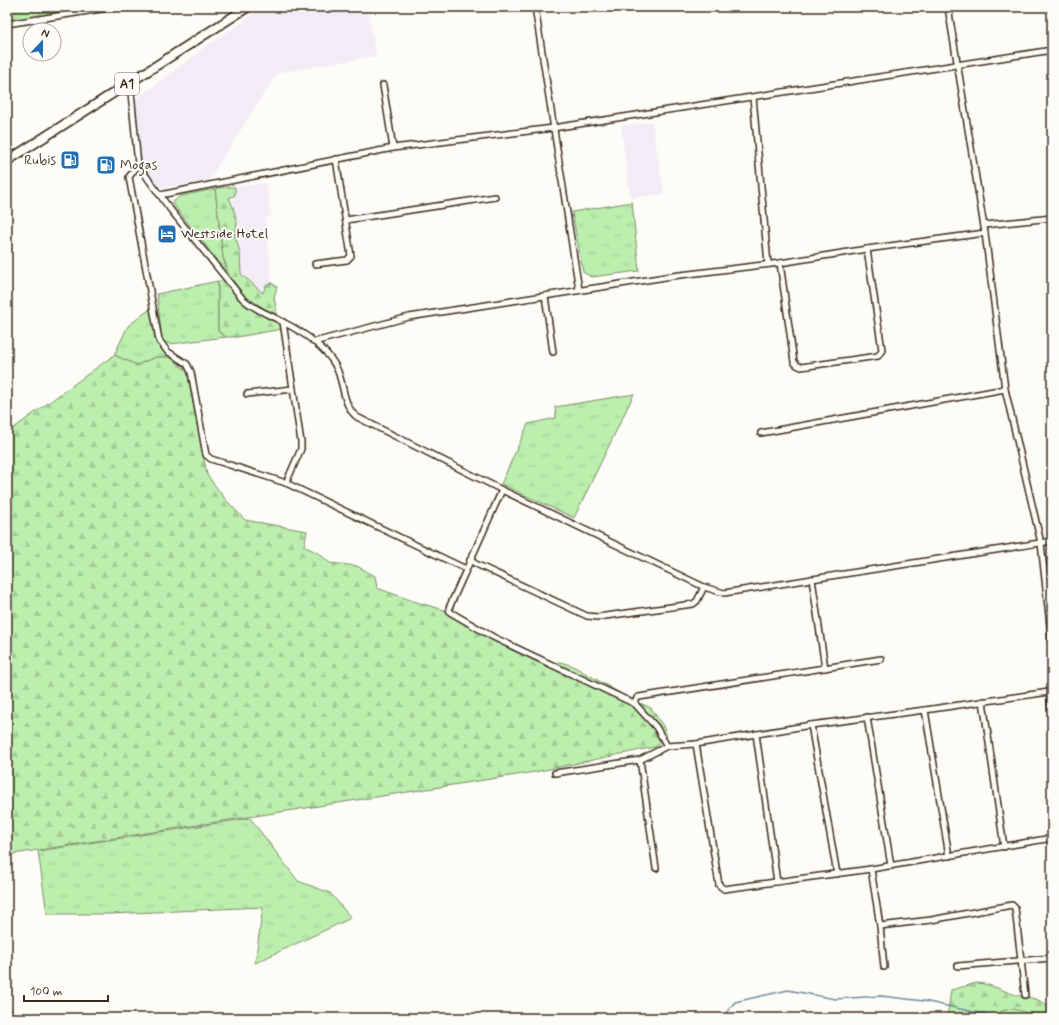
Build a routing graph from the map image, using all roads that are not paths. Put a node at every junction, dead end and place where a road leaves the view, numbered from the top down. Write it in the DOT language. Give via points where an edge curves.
graph roads {
  1 [pos="114,7"];
  2 [pos="248,7"];
  3 [pos="535,7"];
  4 [pos="948,7"];
  5 [pos="7,24"];
  6 [pos="1052,50"];
  7 [pos="957,64"];
  8 [pos="130,82"];
  9 [pos="383,85"];
  10 [pos="753,97"];
  11 [pos="553,128"];
  12 [pos="393,148"];
  13 [pos="336,159"];
  14 [pos="7,161"];
  15 [pos="138,165"];
  16 [pos="160,195"];
  17 [pos="495,197"];
  18 [pos="1052,218"];
  19 [pos="346,220"];
  20 [pos="984,225"];
  21 [pos="985,233"];
  22 [pos="867,249"];
  23 [pos="780,263"];
  24 [pos="315,264"];
  25 [pos="768,264"];
  26 [pos="579,290"];
  27 [pos="545,296"];
  28 [pos="283,322"];
  29 [pos="314,342"];
  30 [pos="553,352"];
  31 [pos="293,389"];
  32 [pos="1005,389"];
  33 [pos="247,394"];
  34 [pos="760,433"];
  35 [pos="286,483"];
  36 [pos="502,490"];
  37 [pos="1052,542"];
  38 [pos="1041,543"];
  39 [pos="470,560"];
  40 [pos="466,569"];
  41 [pos="812,579"];
  42 [pos="704,587"];
  43 [pos="1052,644"];
  44 [pos="881,659"];
  45 [pos="825,668"];
  46 [pos="1052,686"];
  47 [pos="1049,692"];
  48 [pos="983,701"];
  49 [pos="635,704"];
  50 [pos="925,710"];
  51 [pos="1052,715"];
  52 [pos="867,717"];
  53 [pos="811,725"];
  54 [pos="756,734"];
  55 [pos="696,744"];
  56 [pos="667,746"];
  57 [pos="640,760"];
  58 [pos="555,773"];
  59 [pos="1052,838"];
  60 [pos="1004,847"];
  61 [pos="949,856"];
  62 [pos="891,866"];
  63 [pos="656,868"];
  64 [pos="871,869"];
  65 [pos="837,874"];
  66 [pos="778,882"];
  67 [pos="880,926"];
  68 [pos="1052,958"];
  69 [pos="1020,960"];
  70 [pos="958,966"];
  71 [pos="884,967"];
  72 [pos="1025,995"];
  73 [pos="7,1013"];
  74 [pos="20,1018"];
  1 -- 5 [label="street"];
  2 -- 8 [label="highway, A1"];
  3 -- 11 [label="street"];
  4 -- 7 [label="street"];
  6 -- 7 [label="street"];
  7 -- 10 [label="street"];
  7 -- 20 [label="street"];
  8 -- 14 [label="highway, A1"];
  8 -- 15 [label="street"];
  9 -- 12 [label="street"];
  10 -- 11 [label="street"];
  10 -- 25 [label="street"];
  11 -- 12 [label="street"];
  11 -- 26 [label="street"];
  12 -- 13 [label="street"];
  13 -- 16 [label="street"];
  13 -- 19 [label="street"];
  15 -- 16 [label="street"];
  15 -- 35 [label="street" via="129,178 159,340 167,352 187,364 191,372 206,455 210,459"];
  16 -- 28 [label="street" via="242,298 253,307"];
  17 -- 19 [label="street"];
  18 -- 20 [label="street"];
  19 -- 24 [label="street" via="351,256 347,260"];
  20 -- 21 [label="street"];
  21 -- 22 [label="street"];
  21 -- 32 [label="street"];
  22 -- 23 [label="street"];
  22 -- 23 [label="street" via="882,350 878,356 801,367 797,365 794,362"];
  23 -- 25 [label="street"];
  25 -- 26 [label="street"];
  26 -- 27 [label="street"];
  27 -- 29 [label="street" via="409,317"];
  27 -- 30 [label="street"];
  28 -- 29 [label="street"];
  28 -- 31 [label="street"];
  29 -- 36 [label="street" via="335,365 346,405 357,417"];
  31 -- 33 [label="street"];
  31 -- 35 [label="street" via="301,446"];
  32 -- 34 [label="street"];
  32 -- 38 [label="street"];
  35 -- 40 [label="street"];
  36 -- 39 [label="street"];
  36 -- 42 [label="street"];
  37 -- 38 [label="street"];
  38 -- 41 [label="street"];
  38 -- 43 [label="street"];
  39 -- 40 [label="street"];
  39 -- 42 [label="street" via="587,616 598,617 692,604 701,596"];
  40 -- 49 [label="street" via="449,608 450,612 493,638"];
  41 -- 42 [label="street" via="724,593"];
  41 -- 45 [label="street"];
  44 -- 45 [label="street"];
  45 -- 49 [label="street" via="639,696"];
  46 -- 47 [label="street"];
  47 -- 48 [label="street"];
  47 -- 51 [label="street"];
  48 -- 50 [label="street"];
  48 -- 60 [label="street"];
  49 -- 56 [label="street" via="656,727"];
  50 -- 52 [label="street"];
  50 -- 61 [label="street"];
  52 -- 53 [label="street"];
  52 -- 62 [label="street"];
  53 -- 54 [label="street"];
  53 -- 65 [label="street"];
  54 -- 55 [label="street"];
  54 -- 66 [label="street"];
  55 -- 56 [label="street"];
  55 -- 66 [label="street" via="719,885 724,889"];
  56 -- 57 [label="street"];
  57 -- 58 [label="street"];
  57 -- 63 [label="street"];
  59 -- 60 [label="street"];
  60 -- 61 [label="street"];
  61 -- 62 [label="street"];
  62 -- 64 [label="street"];
  64 -- 65 [label="street"];
  64 -- 67 [label="street"];
  65 -- 66 [label="street"];
  67 -- 69 [label="street" via="1012,906 1015,908"];
  67 -- 71 [label="street"];
  68 -- 69 [label="street"];
  69 -- 70 [label="street"];
  69 -- 72 [label="street"];
  73 -- 74 [label="street"];
}
